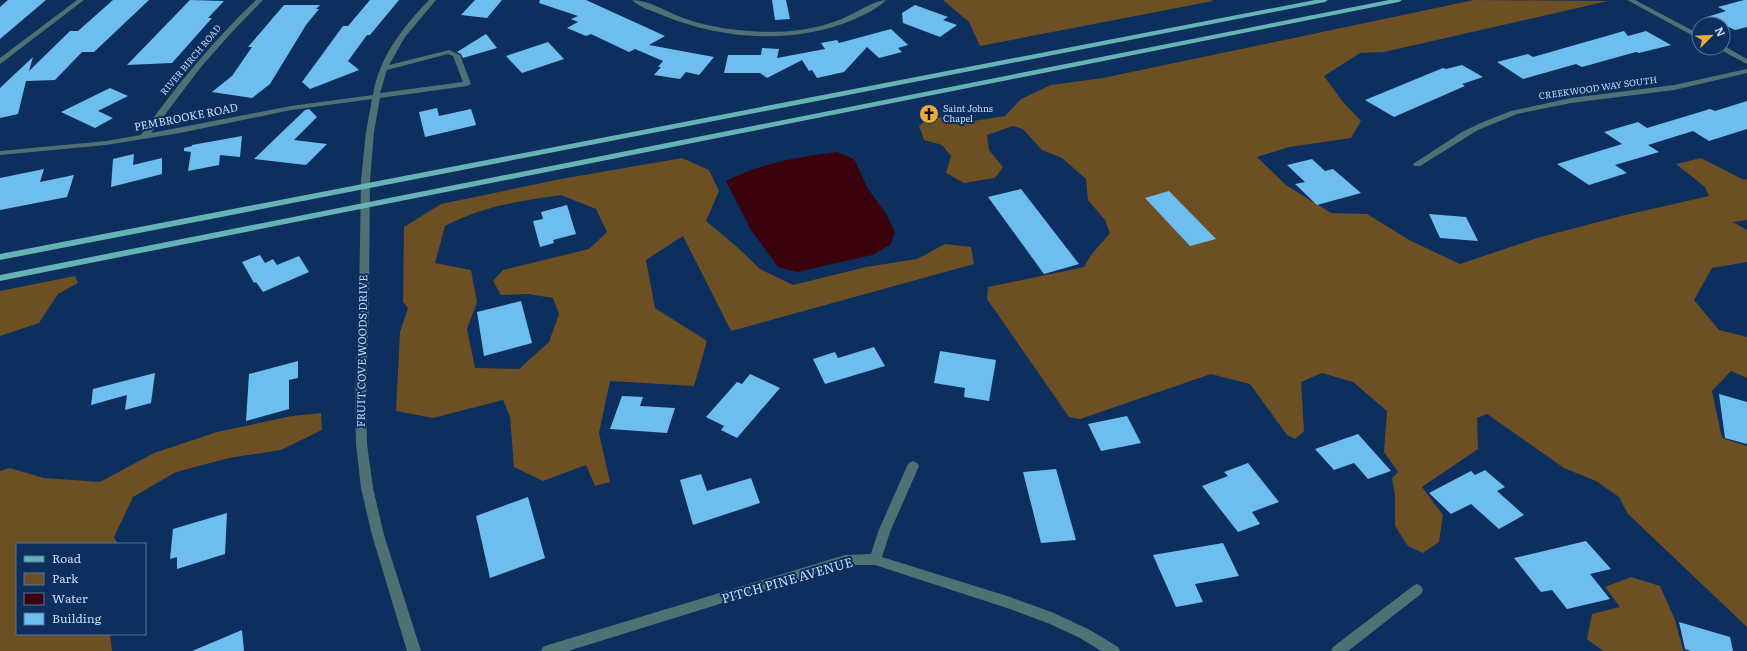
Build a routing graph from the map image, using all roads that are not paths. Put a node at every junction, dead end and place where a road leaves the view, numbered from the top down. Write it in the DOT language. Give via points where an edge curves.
graph roads {
  1 [pos="81,0"];
  2 [pos="260,0"];
  3 [pos="433,0"];
  4 [pos="635,0"];
  5 [pos="883,0"];
  6 [pos="1325,0"];
  7 [pos="1399,0"];
  8 [pos="1630,0"];
  9 [pos="1691,32"];
  10 [pos="1731,53"];
  11 [pos="0,62"];
  12 [pos="1747,62"];
  13 [pos="385,68"];
  14 [pos="1747,70"];
  15 [pos="957,71"];
  16 [pos="966,86"];
  17 [pos="376,96"];
  18 [pos="144,137"];
  19 [pos="0,153"];
  20 [pos="1416,164"];
  21 [pos="365,187"];
  22 [pos="364,205"];
  23 [pos="0,257"];
  24 [pos="0,278"];
  25 [pos="913,466"];
  26 [pos="875,560"];
  27 [pos="1418,590"];
  28 [pos="414,651"];
  29 [pos="548,651"];
  30 [pos="1113,651"];
  31 [pos="1338,651"];
  1 -- 11 [label="street"];
  2 -- 18 [label="street, RIVER BIRCH ROAD" via="226,33 191,73"];
  3 -- 13 [label="street, FRUIT COVE WOODS DRIVE" via="403,36"];
  4 -- 5 [label="street" via="697,24 763,34 801,31 840,23 867,11"];
  6 -- 15 [label="main road"];
  7 -- 16 [label="main road"];
  8 -- 9 [label="street"];
  10 -- 12 [label="street"];
  13 -- 17 [label="street, FRUIT COVE WOODS DRIVE"];
  13 -- 17 [label="street, PEMBROOKE ROAD" via="449,52 456,55 466,84"];
  14 -- 20 [label="street, CREEKWOOD WAY SOUTH" via="1699,83 1585,98 1525,110 1472,129"];
  15 -- 16 [label="main road"];
  15 -- 21 [label="main road"];
  16 -- 22 [label="main road"];
  17 -- 18 [label="street, PEMBROOKE ROAD" via="291,108"];
  17 -- 21 [label="street, FRUIT COVE WOODS DRIVE"];
  18 -- 19 [label="street, PEMBROOKE ROAD"];
  21 -- 22 [label="street, FRUIT COVE WOODS DRIVE"];
  21 -- 23 [label="main road"];
  22 -- 24 [label="main road"];
  22 -- 28 [label="street, FRUIT COVE WOODS DRIVE" via="360,418 363,466 382,550"];
  25 -- 26 [label="street" via="884,532"];
  26 -- 29 [label="street, PITCH PINE AVENUE" via="845,560"];
  26 -- 30 [label="street, PITCH PINE AVENUE" via="1054,619"];
  27 -- 31 [label="street"];
}
